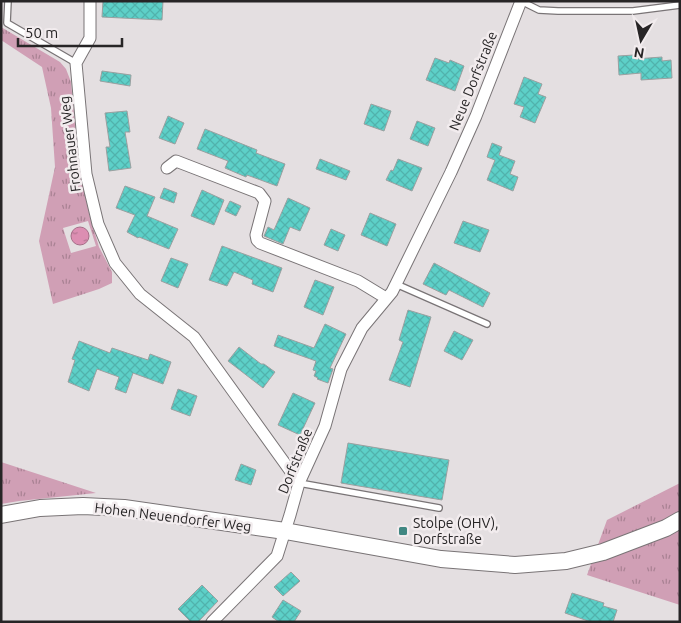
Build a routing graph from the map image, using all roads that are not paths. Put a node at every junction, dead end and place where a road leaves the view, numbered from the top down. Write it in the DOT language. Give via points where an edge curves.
graph roads {
  1 [pos="8,1"];
  2 [pos="90,1"];
  3 [pos="521,1"];
  4 [pos="680,5"];
  5 [pos="4,22"];
  6 [pos="76,63"];
  7 [pos="167,168"];
  8 [pos="450,172"];
  9 [pos="396,284"];
  10 [pos="386,298"];
  11 [pos="487,324"];
  12 [pos="299,483"];
  13 [pos="438,508"];
  14 [pos="1,515"];
  15 [pos="680,520"];
  16 [pos="285,532"];
  17 [pos="212,622"];
  1 -- 5 [label="lane"];
  2 -- 6 [label="street" via="90,38"];
  3 -- 4 [label="lane" via="539,10 558,11 633,11"];
  3 -- 8 [label="street, Neue Dorfstraße" via="476,116"];
  5 -- 6 [label="lane"];
  6 -- 12 [label="street, Frohnauer Weg" via="86,174 98,224 115,263 140,294 194,338"];
  7 -- 10 [label="street" via="176,161 259,193 265,201 256,235 260,243 358,281"];
  8 -- 9 [label="street, Dorfstraße"];
  9 -- 10 [label="street, Dorfstraße"];
  9 -- 11 [label="lane"];
  10 -- 12 [label="street, Dorfstraße" via="362,328 341,369 325,426"];
  12 -- 13 [label="lane"];
  12 -- 16 [label="street, Dorfstraße"];
  14 -- 16 [label="main road, Hohen Neuendorfer Weg" via="40,508 116,507"];
  15 -- 16 [label="main road, Hohen Neuendorfer Weg" via="603,552 566,560 515,565 441,559"];
  16 -- 17 [label="street, Dorfstraße" via="277,556"];
}
